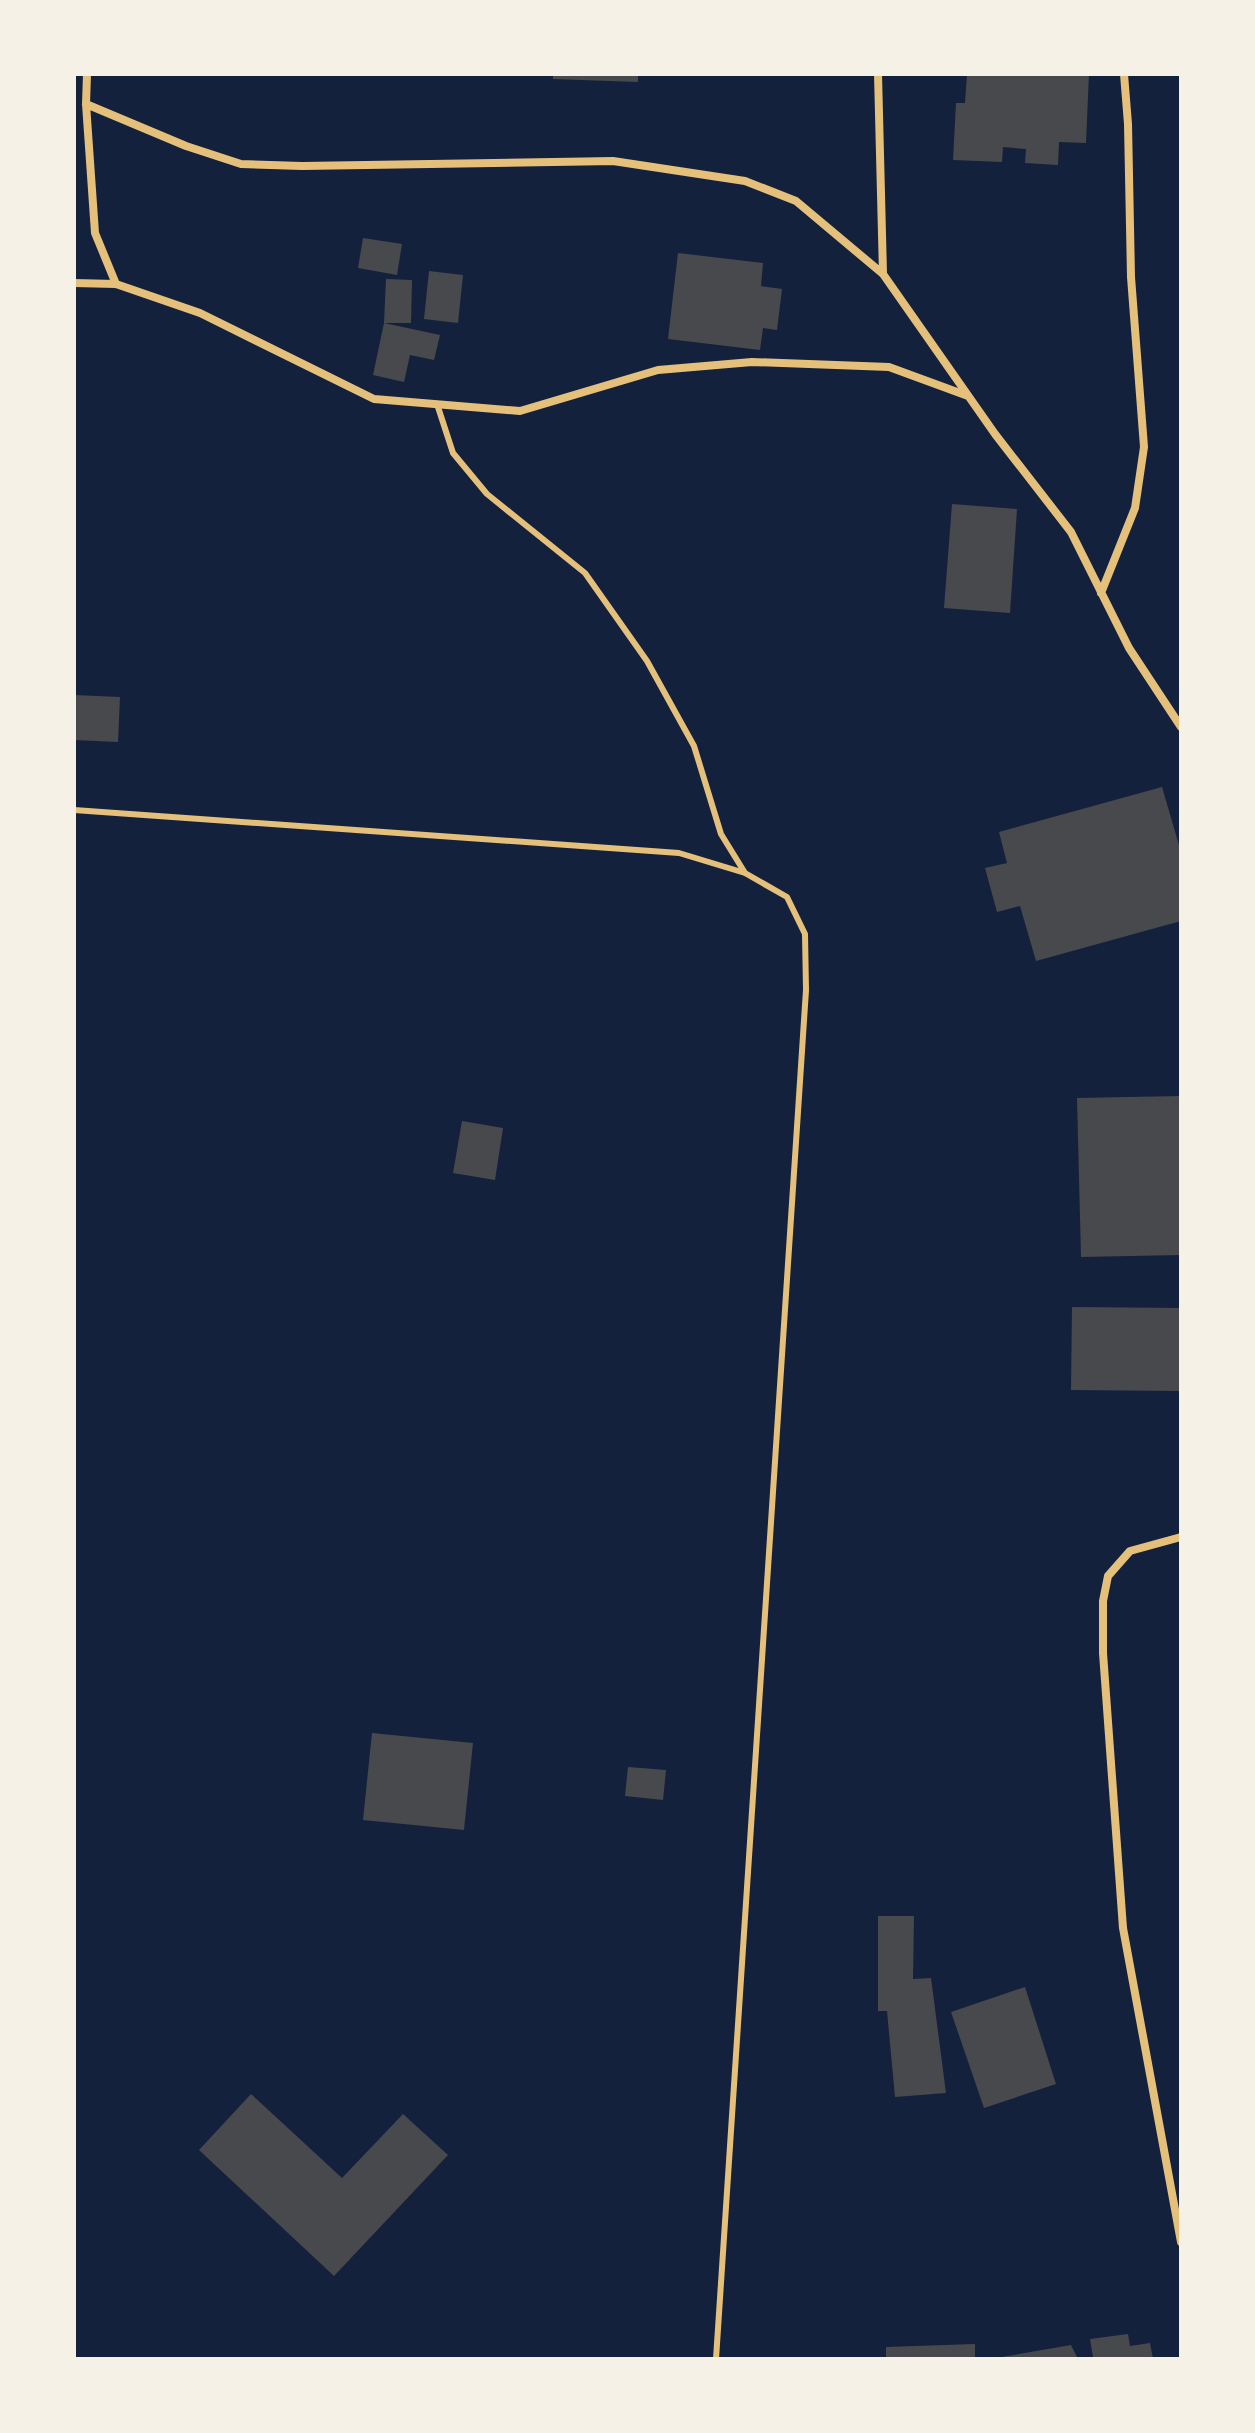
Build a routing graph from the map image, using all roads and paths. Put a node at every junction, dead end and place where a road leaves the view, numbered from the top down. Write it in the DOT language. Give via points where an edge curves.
graph roads {
  1 [pos="87,74"];
  2 [pos="878,74"];
  3 [pos="1124,74"];
  4 [pos="86,104"];
  5 [pos="883,274"];
  6 [pos="74,283"];
  7 [pos="116,284"];
  8 [pos="969,397"];
  9 [pos="437,404"];
  10 [pos="1101,593"];
  11 [pos="1181,727"];
  12 [pos="74,810"];
  13 [pos="745,873"];
  14 [pos="1181,1537"];
  15 [pos="1181,2242"];
  16 [pos="716,2359"];
  1 -- 4 [label="street"];
  2 -- 5 [label="street"];
  3 -- 10 [label="street" via="1144,447 1135,508"];
  4 -- 5 [label="street" via="241,164 613,161 745,181 796,201"];
  4 -- 7 [label="street" via="95,233"];
  5 -- 8 [label="street"];
  6 -- 7 [label="street"];
  7 -- 9 [label="street" via="200,313 374,399"];
  8 -- 9 [label="street" via="889,367 752,362 658,370 520,411"];
  8 -- 10 [label="street" via="1071,532"];
  9 -- 13 [label="lane" via="453,453 487,494 585,573 647,661 694,746 721,834"];
  10 -- 11 [label="street" via="1129,648"];
  12 -- 13 [label="lane" via="679,853"];
  13 -- 16 [label="lane" via="787,897 805,934 806,990"];
  14 -- 15 [label="street" via="1130,1551 1108,1576 1103,1601 1123,1928"];
}
